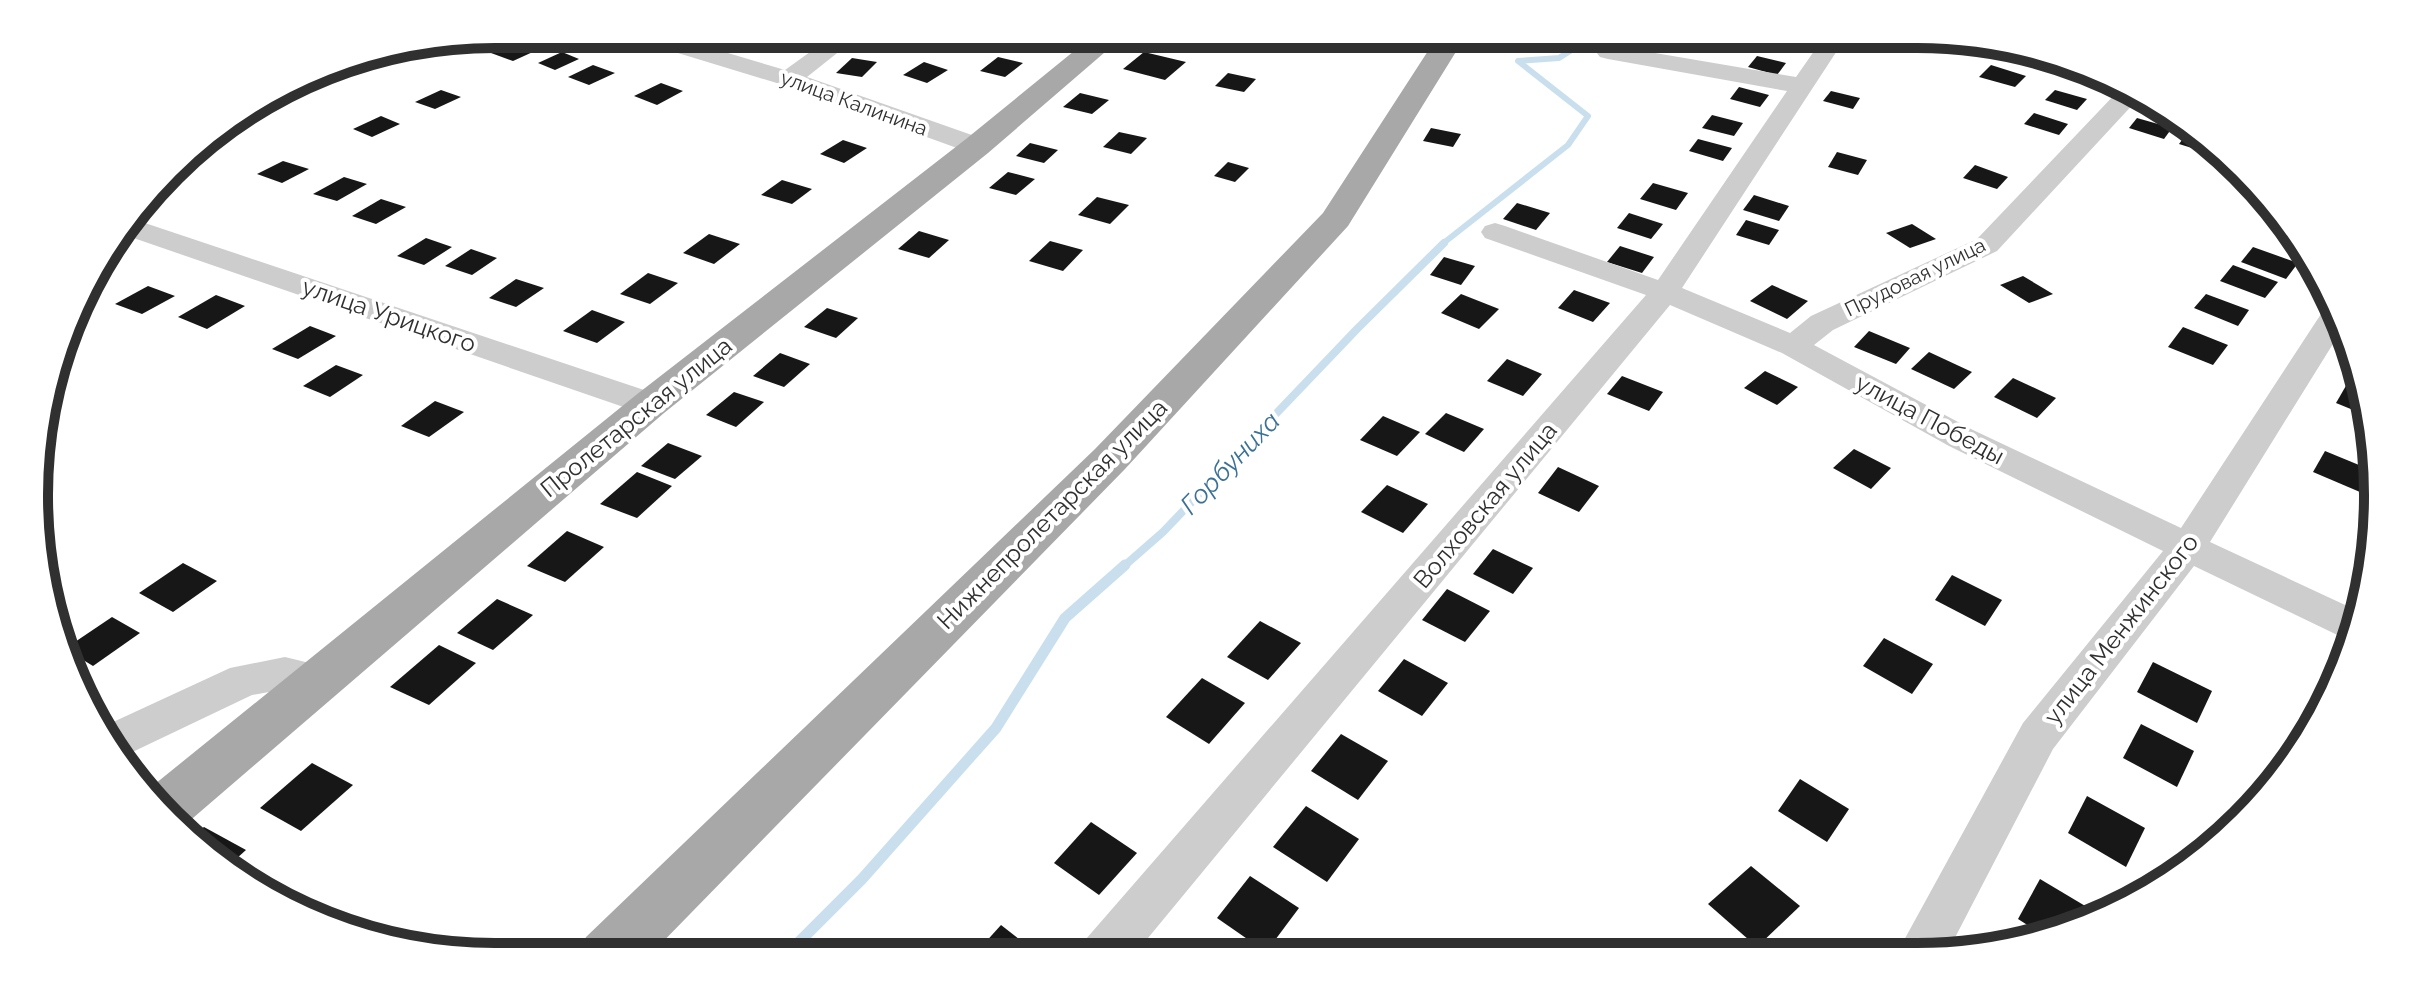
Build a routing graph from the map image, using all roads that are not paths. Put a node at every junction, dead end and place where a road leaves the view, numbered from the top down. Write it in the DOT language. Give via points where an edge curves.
graph roads {
  1 [pos="686,48"];
  2 [pos="831,48"];
  3 [pos="1095,48"];
  4 [pos="1444,48"];
  5 [pos="1828,48"];
  6 [pos="1608,52"];
  7 [pos="789,79"];
  8 [pos="1803,86"];
  9 [pos="2124,99"];
  10 [pos="977,146"];
  11 [pos="136,229"];
  12 [pos="1495,232"];
  13 [pos="1665,292"];
  14 [pos="2330,324"];
  15 [pos="1793,346"];
  16 [pos="650,404"];
  17 [pos="2187,548"];
  18 [pos="2345,623"];
  19 [pos="319,681"];
  20 [pos="120,738"];
  21 [pos="171,804"];
  22 [pos="621,943"];
  23 [pos="1113,943"];
  24 [pos="1927,943"];
  1 -- 7 [label="street, улица Калинина"];
  2 -- 7 [label="street"];
  3 -- 10 [label="main road, Пролетарская улица"];
  4 -- 22 [label="main road, Нижнепролетарская улица" via="1336,219 1110,459"];
  5 -- 8 [label="street, Волховская улица"];
  6 -- 8 [label="street"];
  7 -- 10 [label="street, улица Калинина"];
  8 -- 13 [label="street, Волховская улица"];
  9 -- 15 [label="street, Прудовая улица" via="1987,245 1822,323"];
  10 -- 16 [label="main road, Пролетарская улица"];
  11 -- 16 [label="street, улица Урицкого"];
  12 -- 13 [label="street, улица Победы"];
  13 -- 15 [label="street, улица Победы"];
  13 -- 23 [label="street, Волховская улица"];
  14 -- 17 [label="street, улица Менжинского"];
  15 -- 17 [label="street, улица Победы" via="1961,438"];
  16 -- 19 [label="main road, Пролетарская улица"];
  17 -- 18 [label="street, улица Победы"];
  17 -- 24 [label="street, улица Менжинского" via="2038,736"];
  19 -- 20 [label="street" via="285,673 245,680"];
  19 -- 21 [label="main road, Пролетарская улица"];
}
